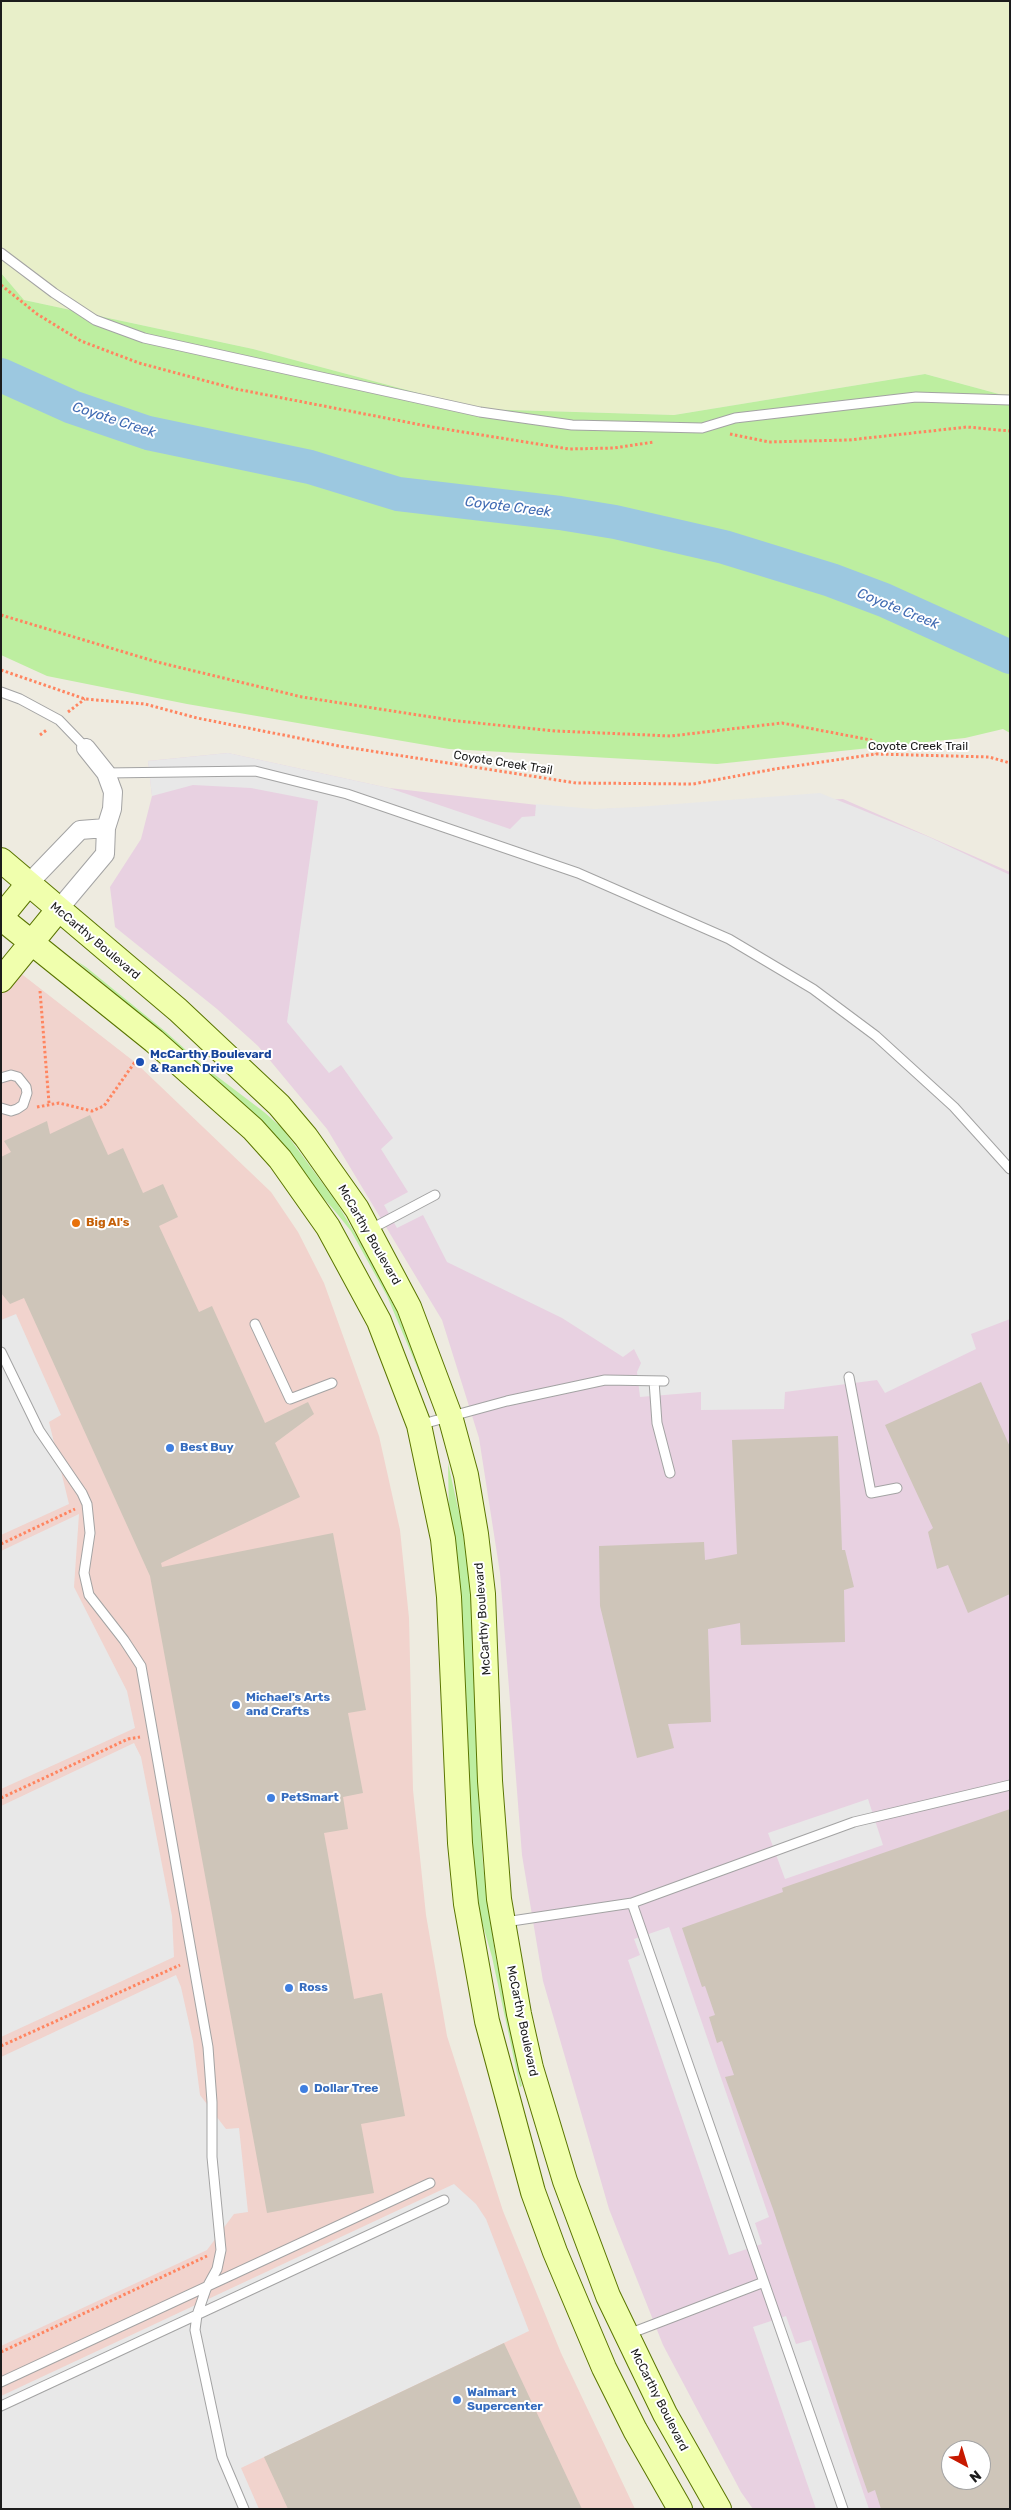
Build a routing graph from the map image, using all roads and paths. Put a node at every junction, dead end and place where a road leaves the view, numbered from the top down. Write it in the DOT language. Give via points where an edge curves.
graph roads {
  1 [pos="1,253"];
  2 [pos="1010,400"];
  3 [pos="1,615"];
  4 [pos="1,670"];
  5 [pos="1,692"];
  6 [pos="86,748"];
  7 [pos="876,754"];
  8 [pos="1010,763"];
  9 [pos="106,773"];
  10 [pos="106,828"];
  11 [pos="1,860"];
  12 [pos="28,884"];
  13 [pos="58,910"];
  14 [pos="1,917"];
  15 [pos="32,943"];
  16 [pos="1,980"];
  17 [pos="40,991"];
  18 [pos="137,1059"];
  19 [pos="1,1078"];
  20 [pos="49,1103"];
  21 [pos="22,1105"];
  22 [pos="1,1108"];
  23 [pos="1010,1169"];
  24 [pos="435,1195"];
  25 [pos="369,1230"];
  26 [pos="255,1324"];
  27 [pos="1,1352"];
  28 [pos="850,1378"];
  29 [pos="332,1383"];
  30 [pos="450,1416"];
  31 [pos="420,1425"];
  32 [pos="670,1473"];
  33 [pos="897,1488"];
  34 [pos="87,1504"];
  35 [pos="1,1544"];
  36 [pos="154,1736"];
  37 [pos="1010,1785"];
  38 [pos="1,1798"];
  39 [pos="632,1903"];
  40 [pos="503,1922"];
  41 [pos="193,1960"];
  42 [pos="1,2046"];
  43 [pos="430,2183"];
  44 [pos="444,2200"];
  45 [pos="221,2250"];
  46 [pos="764,2282"];
  47 [pos="206,2289"];
  48 [pos="197,2314"];
  49 [pos="626,2335"];
  50 [pos="1,2352"];
  51 [pos="1,2382"];
  52 [pos="1,2406"];
  53 [pos="244,2509"];
  54 [pos="680,2509"];
  55 [pos="719,2509"];
  56 [pos="843,2509"];
  1 -- 2 [label="lane" via="95,320 144,338 480,412 572,425 702,428 735,418 916,397"];
  3 -- 7 [label="path" via="157,662 302,697 457,721 575,732 671,736 782,723 871,740"];
  4 -- 7 [label="path, Coyote Creek Trail" via="85,699 145,704 197,718 339,746 576,783 693,784"];
  5 -- 6 [label="lane" via="59,720"];
  6 -- 9 [label="street"];
  7 -- 8 [label="path, Coyote Creek Trail" via="990,757"];
  9 -- 10 [label="street" via="113,792"];
  9 -- 23 [label="lane" via="255,771 346,794 596,881 729,939 813,989 876,1036 954,1107"];
  10 -- 12 [label="street" via="80,830"];
  10 -- 13 [label="street" via="106,854"];
  11 -- 12 [label="main road, McCarthy Boulevard"];
  12 -- 13 [label="main road, McCarthy Boulevard"];
  12 -- 14 [label="main road"];
  13 -- 15 [label="main road"];
  13 -- 25 [label="main road, McCarthy Boulevard" via="184,1016 279,1106 333,1174"];
  14 -- 15 [label="main road"];
  15 -- 16 [label="main road"];
  15 -- 31 [label="main road" via="184,1066 233,1109 280,1158 328,1227 354,1273 379,1321"];
  17 -- 20 [label="path"];
  18 -- 20 [label="path" via="104,1106 92,1111 69,1104"];
  19 -- 21 [label="lane" via="11,1075 23,1081 27,1093"];
  20 -- 21 [label="path" via="35,1108"];
  21 -- 22 [label="lane" via="11,1111"];
  24 -- 25 [label="lane"];
  25 -- 30 [label="main road, McCarthy Boulevard" via="409,1307"];
  26 -- 29 [label="lane" via="290,1399"];
  27 -- 34 [label="lane" via="38,1430"];
  28 -- 33 [label="lane" via="871,1493"];
  30 -- 31 [label="lane"];
  30 -- 32 [label="lane" via="605,1380 659,1381 657,1423"];
  30 -- 40 [label="main road, McCarthy Boulevard" via="466,1475 482,1586 490,1791"];
  31 -- 54 [label="main road" via="445,1558 461,1851 466,1904 487,2021 533,2192 565,2276 604,2368"];
  34 -- 35 [label="path"];
  34 -- 36 [label="lane" via="90,1533 84,1573 89,1595 141,1666"];
  36 -- 38 [label="path" via="128,1739"];
  36 -- 41 [label="lane"];
  37 -- 39 [label="lane" via="854,1822"];
  39 -- 40 [label="lane"];
  39 -- 46 [label="lane"];
  40 -- 49 [label="main road, McCarthy Boulevard" via="519,2014 546,2123 586,2240"];
  41 -- 42 [label="path"];
  41 -- 45 [label="lane" via="208,2047 212,2157"];
  43 -- 47 [label="lane"];
  44 -- 48 [label="lane"];
  45 -- 47 [label="lane"];
  45 -- 50 [label="path"];
  46 -- 49 [label="lane"];
  46 -- 56 [label="lane"];
  47 -- 48 [label="lane"];
  47 -- 51 [label="lane"];
  48 -- 52 [label="lane"];
  48 -- 53 [label="lane" via="195,2330 222,2457"];
  49 -- 55 [label="main road, McCarthy Boulevard" via="665,2414"];
}
